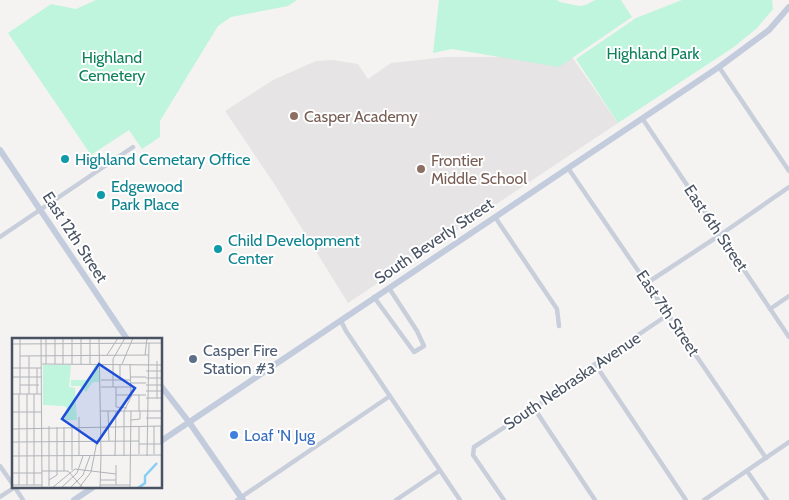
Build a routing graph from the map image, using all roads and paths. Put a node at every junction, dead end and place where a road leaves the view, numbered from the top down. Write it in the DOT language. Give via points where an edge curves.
graph roads {
  1 [pos="786,0"];
  2 [pos="789,6"];
  3 [pos="719,67"];
  4 [pos="642,118"];
  5 [pos="133,148"];
  6 [pos="0,150"];
  7 [pos="568,168"];
  8 [pos="789,171"];
  9 [pos="789,187"];
  10 [pos="41,210"];
  11 [pos="495,217"];
  12 [pos="720,235"];
  13 [pos="0,237"];
  14 [pos="647,283"];
  15 [pos="389,288"];
  16 [pos="789,296"];
  17 [pos="374,297"];
  18 [pos="770,309"];
  19 [pos="669,314"];
  20 [pos="341,321"];
  21 [pos="559,326"];
  22 [pos="789,337"];
  23 [pos="126,338"];
  24 [pos="595,364"];
  25 [pos="162,387"];
  26 [pos="390,396"];
  27 [pos="534,408"];
  28 [pos="188,422"];
  29 [pos="162,439"];
  30 [pos="789,442"];
  31 [pos="766,458"];
  32 [pos="0,466"];
  33 [pos="440,471"];
  34 [pos="747,471"];
  35 [pos="12,483"];
  36 [pos="12,488"];
  37 [pos="15,488"];
  38 [pos="91,488"];
  39 [pos="0,497"];
  40 [pos="240,499"];
  41 [pos="23,500"];
  42 [pos="74,500"];
  43 [pos="396,500"];
  44 [pos="460,500"];
  45 [pos="504,500"];
  46 [pos="595,500"];
  47 [pos="686,500"];
  48 [pos="704,500"];
  49 [pos="767,500"];
  1 -- 2 [label="street"];
  2 -- 3 [label="main road, South Beverly Street" via="769,30"];
  3 -- 4 [label="main road, South Beverly Street"];
  3 -- 8 [label="street"];
  4 -- 7 [label="main road, South Beverly Street"];
  4 -- 12 [label="street, East 6th Street"];
  5 -- 10 [label="street"];
  6 -- 10 [label="main road, East 12th Street"];
  7 -- 11 [label="main road, South Beverly Street"];
  7 -- 14 [label="street, East 7th Street"];
  9 -- 12 [label="street"];
  10 -- 13 [label="street"];
  10 -- 23 [label="main road, East 12th Street"];
  11 -- 15 [label="main road, South Beverly Street"];
  11 -- 21 [label="street" via="557,309"];
  12 -- 14 [label="street"];
  12 -- 18 [label="street, East 6th Street"];
  14 -- 19 [label="street, East 7th Street"];
  15 -- 17 [label="main road, South Beverly Street"];
  15 -- 17 [label="street" via="424,346 414,352"];
  16 -- 18 [label="street"];
  17 -- 20 [label="main road, South Beverly Street"];
  18 -- 22 [label="street, East 6th Street"];
  19 -- 24 [label="street, South Nebraska Avenue"];
  19 -- 31 [label="street, East 7th Street"];
  20 -- 26 [label="street"];
  20 -- 28 [label="main road, South Beverly Street"];
  24 -- 27 [label="street, South Nebraska Avenue"];
  24 -- 47 [label="street"];
  25 -- 28 [label="main road"];
  26 -- 33 [label="street"];
  26 -- 40 [label="street"];
  27 -- 45 [label="street, South Nebraska Avenue" via="474,447 473,455"];
  27 -- 46 [label="street"];
  28 -- 29 [label="main road, South Beverly Street"];
  28 -- 40 [label="main road"];
  30 -- 31 [label="street"];
  31 -- 34 [label="street"];
  32 -- 35 [label="street"];
  33 -- 43 [label="street"];
  33 -- 44 [label="street"];
  34 -- 48 [label="street"];
  34 -- 49 [label="street"];
  36 -- 39 [label="street"];
  37 -- 41 [label="street"];
  38 -- 42 [label="main road"];
}
